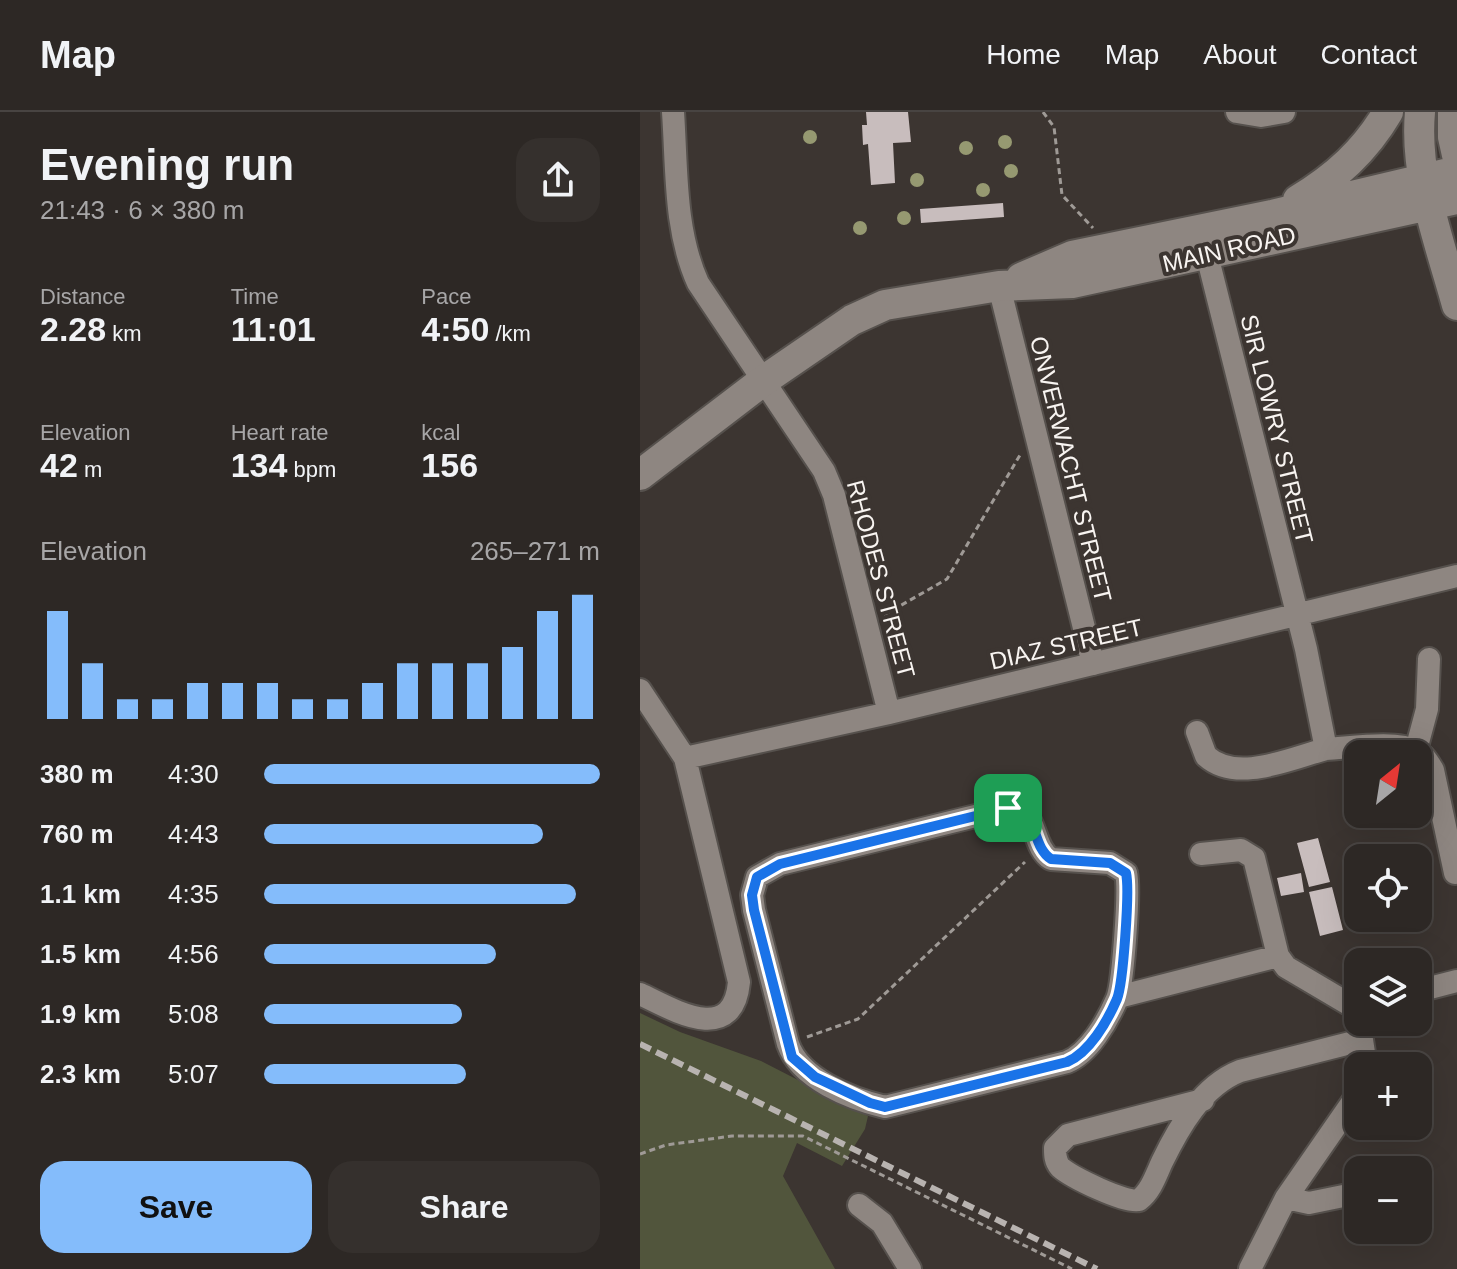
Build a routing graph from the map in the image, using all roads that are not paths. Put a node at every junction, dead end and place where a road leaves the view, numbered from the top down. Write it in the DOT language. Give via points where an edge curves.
graph roads {
  1 [pos="673,112"];
  2 [pos="1237,112"];
  3 [pos="1284,112"];
  4 [pos="1388,112"];
  5 [pos="1420,112"];
  6 [pos="1453,112"];
  7 [pos="1457,155"];
  8 [pos="1457,171"];
  9 [pos="1437,194"];
  10 [pos="1272,215"];
  11 [pos="1207,255"];
  12 [pos="999,286"];
  13 [pos="1457,305"];
  14 [pos="763,381"];
  15 [pos="640,475"];
  16 [pos="1457,576"];
  17 [pos="1296,616"];
  18 [pos="1429,659"];
  19 [pos="1093,664"];
  20 [pos="640,690"];
  21 [pos="889,713"];
  22 [pos="1197,732"];
  23 [pos="1419,740"];
  24 [pos="1344,748"];
  25 [pos="1326,749"];
  26 [pos="685,758"];
  27 [pos="1432,769"];
  28 [pos="1201,854"];
  29 [pos="1455,873"];
  30 [pos="1278,956"];
  31 [pos="1457,981"];
  32 [pos="1432,987"];
  33 [pos="640,994"];
  34 [pos="1118,997"];
  35 [pos="1344,1008"];
  36 [pos="1344,1026"];
  37 [pos="1203,1100"];
  38 [pos="1344,1114"];
  39 [pos="1344,1196"];
  40 [pos="1286,1198"];
  41 [pos="859,1205"];
  42 [pos="910,1269"];
  43 [pos="1250,1269"];
  1 -- 14 [label="street, RHODES STREET" via="686,257"];
  2 -- 3 [label="street"];
  4 -- 10 [label="main road" via="1373,138 1334,178"];
  5 -- 9 [label="main road" via="1418,136"];
  6 -- 7 [label="main road"];
  8 -- 9 [label="main road, MAIN ROAD"];
  9 -- 10 [label="main road, MAIN ROAD"];
  9 -- 11 [label="main road, MAIN ROAD"];
  9 -- 13 [label="main road"];
  10 -- 12 [label="main road, MAIN ROAD" via="1072,256"];
  11 -- 12 [label="main road, MAIN ROAD" via="1072,283"];
  11 -- 17 [label="street, SIR LOWRY STREET"];
  12 -- 14 [label="main road, MAIN ROAD" via="885,305 852,320"];
  12 -- 19 [label="street, ONVERWACHT STREET"];
  14 -- 15 [label="main road, MAIN ROAD"];
  14 -- 21 [label="street, RHODES STREET" via="824,471 834,495"];
  16 -- 17 [label="street, DIAZ STREET"];
  17 -- 19 [label="street, DIAZ STREET"];
  17 -- 25 [label="street, SIR LOWRY STREET"];
  18 -- 23 [label="street" via="1427,709"];
  19 -- 21 [label="street, DIAZ STREET"];
  20 -- 26 [label="street"];
  21 -- 26 [label="street, DIAZ STREET"];
  22 -- 25 [label="street" via="1206,756 1229,769"];
  24 -- 25 [label="street"];
  26 -- 33 [label="street" via="739,982 729,1007 703,1021"];
  27 -- 29 [label="street"];
  28 -- 30 [label="street" via="1241,850 1254,858"];
  30 -- 34 [label="street"];
  30 -- 35 [label="street"];
  31 -- 32 [label="street"];
  34 -- 34 [label="street" via="1126,873 1110,863 1051,859 1040,848 1028,815 1017,808 765,870 757,877 752,895 788,1044 801,1068 870,1103 885,1107 1077,1058"];
  36 -- 37 [label="street" via="1223,1079"];
  37 -- 37 [label="street" via="1178,1128 1139,1200 1126,1201 1056,1161 1055,1148 1068,1135"];
  38 -- 40 [label="street"];
  39 -- 40 [label="street" via="1309,1203"];
  40 -- 43 [label="street"];
  41 -- 42 [label="street" via="882,1223"];
}
